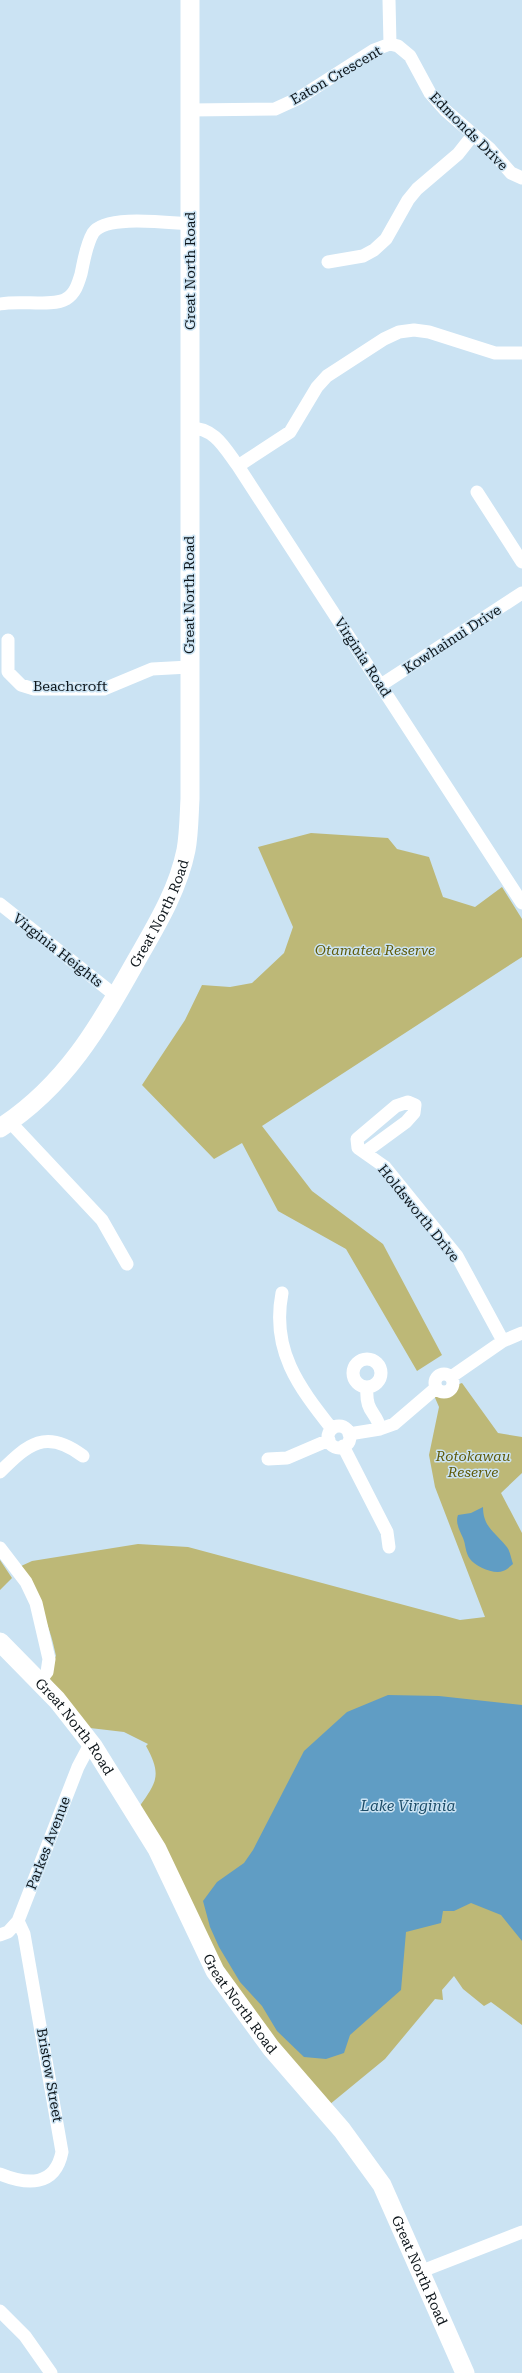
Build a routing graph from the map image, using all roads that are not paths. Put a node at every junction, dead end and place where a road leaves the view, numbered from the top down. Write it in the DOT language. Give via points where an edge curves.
graph roads {
  1 [pos="190,0"];
  2 [pos="389,0"];
  3 [pos="390,44"];
  4 [pos="190,110"];
  5 [pos="473,135"];
  6 [pos="522,178"];
  7 [pos="190,224"];
  8 [pos="328,262"];
  9 [pos="0,304"];
  10 [pos="522,353"];
  11 [pos="190,428"];
  12 [pos="238,466"];
  13 [pos="477,492"];
  14 [pos="522,562"];
  15 [pos="522,593"];
  16 [pos="8,640"];
  17 [pos="189,667"];
  18 [pos="381,685"];
  19 [pos="522,903"];
  20 [pos="0,904"];
  21 [pos="116,996"];
  22 [pos="5,1125"];
  23 [pos="369,1148"];
  24 [pos="127,1264"];
  25 [pos="282,1293"];
  26 [pos="522,1333"];
  27 [pos="503,1341"];
  28 [pos="367,1387"];
  29 [pos="380,1429"];
  30 [pos="330,1434"];
  31 [pos="349,1434"];
  32 [pos="343,1446"];
  33 [pos="83,1456"];
  34 [pos="268,1458"];
  35 [pos="0,1472"];
  36 [pos="388,1547"];
  37 [pos="0,1548"];
  38 [pos="0,1642"];
  39 [pos="39,1682"];
  40 [pos="93,1746"];
  41 [pos="18,1921"];
  42 [pos="0,1935"];
  43 [pos="0,2174"];
  44 [pos="522,2232"];
  45 [pos="422,2271"];
  46 [pos="0,2311"];
  47 [pos="51,2373"];
  48 [pos="465,2373"];
  1 -- 4 [label="highway, Great North Road"];
  2 -- 3 [label="street, Eaton Crescent"];
  3 -- 4 [label="street, Eaton Crescent" via="374,50 299,98 275,109"];
  3 -- 5 [label="street, Edmonds Drive" via="398,46 410,56 430,93"];
  4 -- 7 [label="highway, Great North Road"];
  5 -- 6 [label="street, Edmonds Drive" via="511,172"];
  5 -- 8 [label="street" via="458,154 417,189 386,239 374,250 363,256"];
  7 -- 9 [label="street" via="127,222 102,225 89,241 79,281 68,298 55,303 25,301"];
  7 -- 11 [label="highway, Great North Road"];
  10 -- 12 [label="street" via="495,353 429,332 399,332 327,376 317,387 290,432"];
  11 -- 12 [label="street, Virginia Road" via="210,432"];
  11 -- 17 [label="highway, Great North Road"];
  12 -- 18 [label="street, Virginia Road"];
  13 -- 14 [label="street"];
  15 -- 18 [label="street, Kowhainui Drive"];
  16 -- 17 [label="street, Beachcroft" via="8,672 21,685 34,689 104,689 152,669"];
  17 -- 21 [label="highway, Great North Road" via="190,799 186,850 168,901"];
  18 -- 19 [label="street, Virginia Road"];
  20 -- 21 [label="street, Virginia Heights"];
  21 -- 22 [label="highway, Great North Road" via="94,1034 66,1072"];
  22 -- 24 [label="street" via="102,1220"];
  23 -- 23 [label="street" via="358,1148 357,1139 396,1106 408,1102 414,1105 414,1113 406,1122"];
  23 -- 27 [label="street, Holdsworth Drive" via="457,1256"];
  25 -- 30 [label="street" via="279,1319 288,1364"];
  26 -- 27 [label="street"];
  27 -- 29 [label="street" via="451,1377 446,1373 437,1376 434,1382 436,1388 400,1420"];
  28 -- 29 [label="street" via="368,1408 379,1423"];
  29 -- 31 [label="street"];
  30 -- 31 [label="street" via="340,1426"];
  30 -- 32 [label="street" via="335,1447"];
  30 -- 34 [label="street" via="287,1458"];
  31 -- 32 [label="street" via="349,1440"];
  32 -- 36 [label="street" via="387,1532"];
  33 -- 35 [label="street" via="61,1443 39,1442 20,1451"];
  37 -- 39 [label="street" via="26,1582 36,1603 49,1659 47,1672"];
  38 -- 39 [label="highway, Great North Road"];
  39 -- 40 [label="highway, Great North Road" via="72,1717"];
  40 -- 41 [label="street, Parkes Avenue" via="78,1767"];
  40 -- 45 [label="highway, Great North Road" via="157,1849 215,1971 271,2048 342,2130 375,2174 389,2198"];
  41 -- 42 [label="street, Parkes Avenue" via="8,1932"];
  41 -- 43 [label="street, Bristow Street" via="24,1934 62,2152 53,2172 39,2181 22,2182"];
  44 -- 45 [label="street"];
  45 -- 48 [label="highway, Great North Road"];
  46 -- 47 [label="street" via="25,2336"];
}
